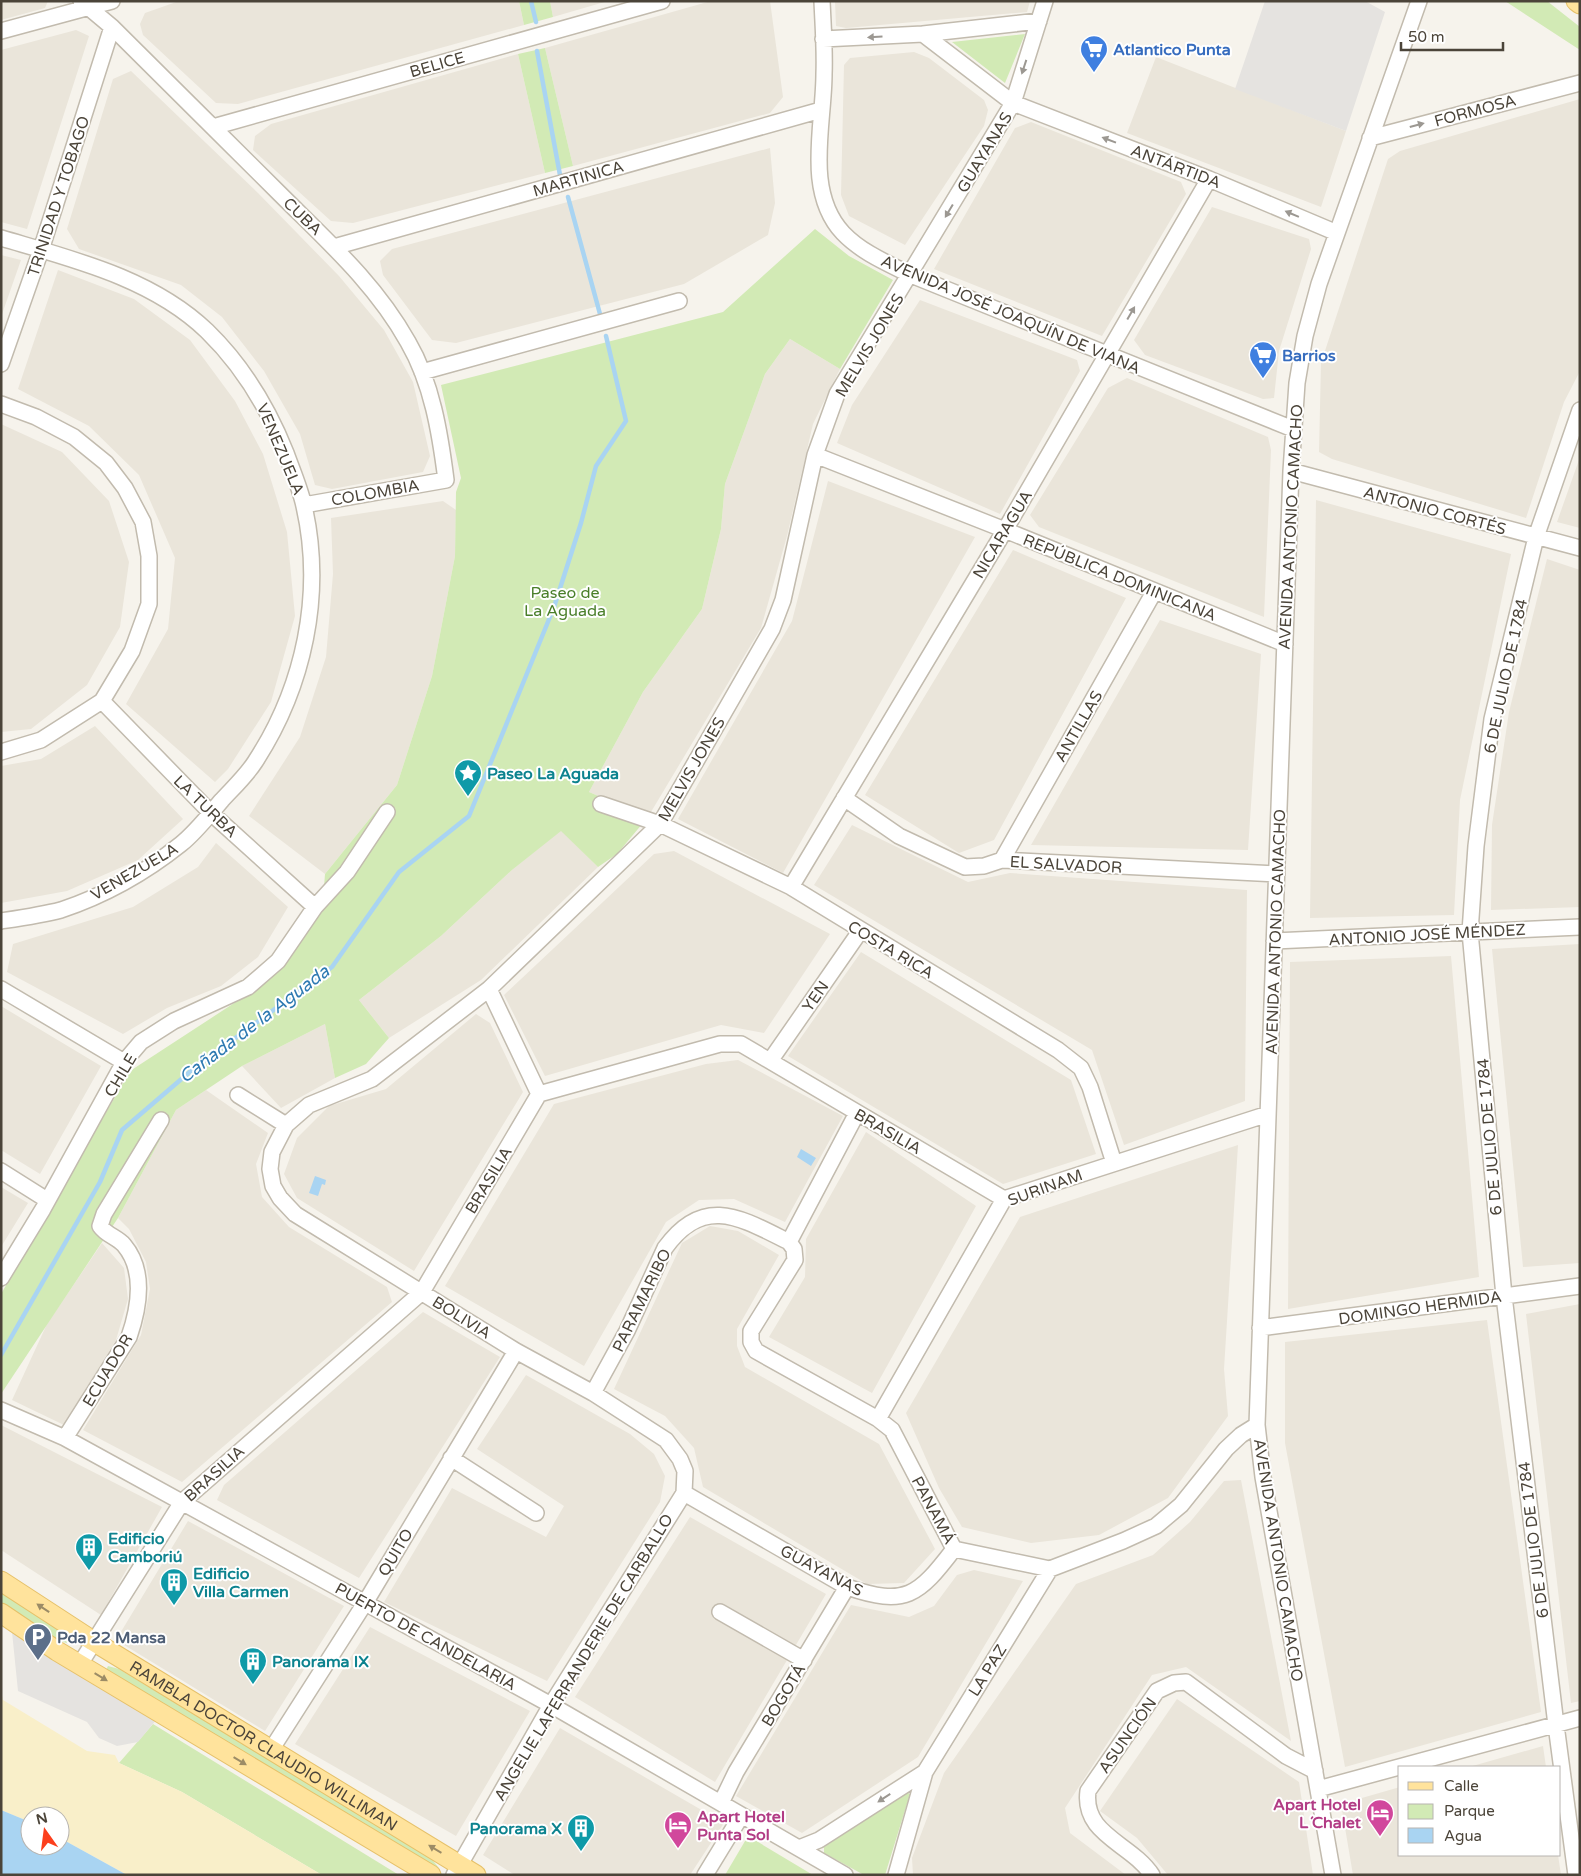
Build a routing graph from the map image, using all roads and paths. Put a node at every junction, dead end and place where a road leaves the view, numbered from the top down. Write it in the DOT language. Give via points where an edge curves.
graph roads {
  1 [pos="112,1"];
  2 [pos="662,1"];
  3 [pos="822,1"];
  4 [pos="1045,1"];
  5 [pos="1576,1"];
  6 [pos="1418,2"];
  7 [pos="86,4"];
  8 [pos="1580,4"];
  9 [pos="1039,21"];
  10 [pos="112,27"];
  11 [pos="1,31"];
  12 [pos="923,34"];
  13 [pos="823,40"];
  14 [pos="1580,83"];
  15 [pos="1013,103"];
  16 [pos="822,110"];
  17 [pos="213,127"];
  18 [pos="1370,138"];
  19 [pos="1209,178"];
  20 [pos="1337,233"];
  21 [pos="1,238"];
  22 [pos="334,246"];
  23 [pos="41,250"];
  24 [pos="911,275"];
  25 [pos="679,301"];
  26 [pos="1106,355"];
  27 [pos="1,364"];
  28 [pos="422,372"];
  29 [pos="1,404"];
  30 [pos="1580,410"];
  31 [pos="1293,429"];
  32 [pos="815,455"];
  33 [pos="1291,471"];
  34 [pos="446,480"];
  35 [pos="304,505"];
  36 [pos="1005,530"];
  37 [pos="1536,536"];
  38 [pos="1580,548"];
  39 [pos="1154,592"];
  40 [pos="1285,644"];
  41 [pos="102,701"];
  42 [pos="1,752"];
  43 [pos="844,798"];
  44 [pos="601,804"];
  45 [pos="387,812"];
  46 [pos="211,813"];
  47 [pos="660,824"];
  48 [pos="1002,860"];
  49 [pos="1277,874"];
  50 [pos="791,888"];
  51 [pos="315,907"];
  52 [pos="1,920"];
  53 [pos="1580,927"];
  54 [pos="861,930"];
  55 [pos="1470,932"];
  56 [pos="1274,941"];
  57 [pos="1,989"];
  58 [pos="489,989"];
  59 [pos="124,1062"];
  60 [pos="770,1062"];
  61 [pos="539,1094"];
  62 [pos="238,1095"];
  63 [pos="857,1113"];
  64 [pos="1268,1114"];
  65 [pos="161,1120"];
  66 [pos="286,1125"];
  67 [pos="1114,1163"];
  68 [pos="1,1171"];
  69 [pos="1004,1199"];
  70 [pos="47,1200"];
  71 [pos="790,1242"];
  72 [pos="1,1278"];
  73 [pos="1580,1286"];
  74 [pos="422,1292"];
  75 [pos="1504,1296"];
  76 [pos="1260,1328"];
  77 [pos="516,1351"];
  78 [pos="593,1393"];
  79 [pos="1,1410"];
  80 [pos="878,1419"];
  81 [pos="1257,1425"];
  82 [pos="66,1438"];
  83 [pos="451,1458"];
  84 [pos="684,1493"];
  85 [pos="182,1502"];
  86 [pos="536,1513"];
  87 [pos="954,1550"];
  88 [pos="1050,1569"];
  89 [pos="1,1581"];
  90 [pos="847,1587"];
  91 [pos="365,1603"];
  92 [pos="720,1612"];
  93 [pos="1,1613"];
  94 [pos="92,1642"];
  95 [pos="804,1660"];
  96 [pos="80,1664"];
  97 [pos="551,1705"];
  98 [pos="1580,1718"];
  99 [pos="1556,1724"];
  100 [pos="271,1750"];
  101 [pos="1402,1766"];
  102 [pos="1398,1767"];
  103 [pos="1315,1771"];
  104 [pos="925,1772"];
  105 [pos="1318,1789"];
  106 [pos="721,1803"];
  107 [pos="741,1816"];
  108 [pos="798,1848"];
  109 [pos="457,1869"];
  110 [pos="431,1875"];
  111 [pos="476,1875"];
  112 [pos="705,1875"];
  113 [pos="845,1875"];
  114 [pos="896,1875"];
  115 [pos="1152,1875"];
  116 [pos="1333,1875"];
  117 [pos="1576,1875"];
  1 -- 7 [label="street"];
  2 -- 17 [label="street, BELICE"];
  3 -- 13 [label="street, AVENIDA JOSÉ JOAQUÍN DE VIANA"];
  4 -- 9 [label="street, GUAYANAS"];
  5 -- 8 [label="main road"];
  6 -- 18 [label="street, AVENIDA ANTONIO CAMACHO"];
  7 -- 10 [label="street, CUBA"];
  7 -- 11 [label="street"];
  9 -- 12 [label="street"];
  9 -- 15 [label="street, GUAYANAS, one-way"];
  10 -- 17 [label="street, CUBA"];
  10 -- 23 [label="street, TRINIDAD Y TOBAGO"];
  12 -- 13 [label="street, one-way"];
  12 -- 15 [label="street, ANTÁRTIDA"];
  13 -- 16 [label="street, AVENIDA JOSÉ JOAQUÍN DE VIANA"];
  18 -- 14 [label="street, FORMOSA, one-way"];
  19 -- 15 [label="street, ANTÁRTIDA, one-way"];
  15 -- 24 [label="street, GUAYANAS, one-way"];
  16 -- 22 [label="street, MARTINICA"];
  16 -- 24 [label="street, AVENIDA JOSÉ JOAQUÍN DE VIANA" via="820,188 828,210 842,232 858,246"];
  17 -- 22 [label="street, CUBA"];
  18 -- 20 [label="street, AVENIDA ANTONIO CAMACHO"];
  20 -- 19 [label="street, ANTÁRTIDA, one-way"];
  26 -- 19 [label="street, NICARAGUA, one-way"];
  20 -- 31 [label="street, AVENIDA ANTONIO CAMACHO" via="1305,336"];
  21 -- 23 [label="street, VENEZUELA"];
  22 -- 28 [label="street, CUBA" via="385,305 409,343"];
  23 -- 27 [label="street, TRINIDAD Y TOBAGO"];
  23 -- 35 [label="street, VENEZUELA" via="108,272 162,296 206,330 258,395 275,427"];
  24 -- 26 [label="street, AVENIDA JOSÉ JOAQUÍN DE VIANA"];
  24 -- 32 [label="street, MELVIS JONES" via="837,394"];
  25 -- 28 [label="street"];
  26 -- 31 [label="street, AVENIDA JOSÉ JOAQUÍN DE VIANA"];
  26 -- 36 [label="street, NICARAGUA"];
  28 -- 34 [label="street, CUBA" via="440,431"];
  29 -- 41 [label="street" via="36,417 74,437 106,463 125,488 143,522 150,556 149,604 132,651"];
  30 -- 37 [label="street, 6 DE JULIO DE 1784"];
  31 -- 33 [label="street, AVENIDA ANTONIO CAMACHO"];
  32 -- 36 [label="street, REPÚBLICA DOMINICANA"];
  32 -- 47 [label="street, MELVIS JONES" via="783,600 772,629"];
  33 -- 37 [label="street, ANTONIO CORTÉS"];
  33 -- 40 [label="street, AVENIDA ANTONIO CAMACHO"];
  34 -- 35 [label="street, COLOMBIA"];
  35 -- 46 [label="street, VENEZUELA" via="311,573 302,664 278,722 254,764"];
  36 -- 39 [label="street, REPÚBLICA DOMINICANA"];
  36 -- 43 [label="street, NICARAGUA"];
  37 -- 38 [label="street, ANTONIO CORTÉS"];
  37 -- 55 [label="street, 6 DE JULIO DE 1784" via="1492,719 1476,846"];
  39 -- 40 [label="street, REPÚBLICA DOMINICANA"];
  39 -- 48 [label="street, ANTILLAS"];
  40 -- 49 [label="street, AVENIDA ANTONIO CAMACHO"];
  41 -- 42 [label="street" via="41,740"];
  41 -- 46 [label="street, LA TURBA"];
  43 -- 48 [label="street, EL SALVADOR" via="899,836 965,866 984,866"];
  43 -- 50 [label="street, NICARAGUA"];
  44 -- 47 [label="street, COSTA RICA"];
  45 -- 51 [label="street, CHILE" via="347,872"];
  46 -- 51 [label="street, LA TURBA"];
  46 -- 52 [label="street, VENEZUELA" via="182,843 152,865 104,892 60,910"];
  47 -- 50 [label="street, COSTA RICA"];
  47 -- 58 [label="street, MELVIS JONES"];
  48 -- 49 [label="street, EL SALVADOR"];
  49 -- 56 [label="street, AVENIDA ANTONIO CAMACHO"];
  50 -- 54 [label="street, COSTA RICA"];
  51 -- 59 [label="street, CHILE" via="278,961 248,987 174,1021 141,1042"];
  53 -- 55 [label="street, ANTONIO JOSÉ MÉNDEZ"];
  54 -- 60 [label="street, YEN"];
  54 -- 67 [label="street, COSTA RICA" via="1058,1050 1081,1068"];
  55 -- 56 [label="street, ANTONIO JOSÉ MÉNDEZ"];
  55 -- 75 [label="street, 6 DE JULIO DE 1784"];
  56 -- 64 [label="street, AVENIDA ANTONIO CAMACHO"];
  57 -- 59 [label="street"];
  58 -- 61 [label="street"];
  58 -- 66 [label="street, MELVIS JONES" via="372,1078 309,1105"];
  59 -- 70 [label="street, CHILE"];
  60 -- 61 [label="street, BRASILIA" via="741,1044 720,1044"];
  60 -- 63 [label="street, BRASILIA"];
  61 -- 74 [label="street, BRASILIA"];
  62 -- 66 [label="street"];
  63 -- 69 [label="street, BRASILIA"];
  63 -- 71 [label="street"];
  64 -- 67 [label="street, SURINAM"];
  64 -- 76 [label="street, AVENIDA ANTONIO CAMACHO"];
  65 -- 82 [label="street, ECUADOR" via="104,1214 100,1226 123,1244 138,1274 138,1305 130,1337"];
  66 -- 74 [label="street, BOLIVIA" via="272,1152 270,1170 273,1186 280,1198 316,1229"];
  67 -- 69 [label="street, SURINAM"];
  68 -- 70 [label="street"];
  69 -- 80 [label="street, SURINAM"];
  70 -- 72 [label="street, CHILE"];
  71 -- 78 [label="street, PARAMARIBO" via="750,1222 717,1214 685,1225 665,1248"];
  71 -- 80 [label="street, PANAMÁ" via="795,1260 752,1331 751,1342 756,1351"];
  73 -- 75 [label="street, DOMINGO HERMIDA"];
  74 -- 77 [label="street, BOLIVIA"];
  74 -- 85 [label="street, BRASILIA"];
  75 -- 76 [label="street, DOMINGO HERMIDA"];
  75 -- 99 [label="street, 6 DE JULIO DE 1784"];
  76 -- 81 [label="street, AVENIDA ANTONIO CAMACHO"];
  77 -- 78 [label="street, BOLIVIA"];
  77 -- 83 [label="street, QUITO"];
  78 -- 84 [label="street, BOLIVIA" via="666,1440 685,1471"];
  79 -- 82 [label="street, PUERTO DE CANDELARIA"];
  80 -- 87 [label="street, PANAMÁ" via="892,1430"];
  81 -- 88 [label="street" via="1226,1449 1181,1506 1156,1526"];
  81 -- 103 [label="street, AVENIDA ANTONIO CAMACHO" via="1263,1477"];
  82 -- 85 [label="street, PUERTO DE CANDELARIA"];
  83 -- 86 [label="street"];
  83 -- 91 [label="street, QUITO"];
  84 -- 90 [label="street, GUAYANAS"];
  84 -- 97 [label="street, ANGELIE LAFERRANDERIE DE CARBALLO"];
  85 -- 91 [label="street, PUERTO DE CANDELARIA"];
  85 -- 94 [label="street, BRASILIA"];
  87 -- 88 [label="street, PANAMÁ"];
  87 -- 90 [label="street, GUAYANAS" via="931,1580 906,1595 875,1597"];
  88 -- 104 [label="street, LA PAZ"];
  94 -- 89 [label="main road, RAMBLA DOCTOR CLAUDIO WILLIMAN, one-way"];
  90 -- 95 [label="street, BOGOTÁ"];
  91 -- 97 [label="street, PUERTO DE CANDELARIA"];
  91 -- 100 [label="street, QUITO"];
  92 -- 95 [label="street"];
  93 -- 96 [label="main road, RAMBLA DOCTOR CLAUDIO WILLIMAN"];
  94 -- 96 [label="street, BRASILIA"];
  94 -- 100 [label="main road, RAMBLA DOCTOR CLAUDIO WILLIMAN"];
  95 -- 106 [label="street, BOGOTÁ" via="736,1772"];
  96 -- 110 [label="main road, RAMBLA DOCTOR CLAUDIO WILLIMAN, one-way"];
  97 -- 106 [label="street, PUERTO DE CANDELARIA"];
  97 -- 109 [label="street, ANGELIE LAFERRANDERIE DE CARBALLO"];
  98 -- 99 [label="street"];
  99 -- 101 [label="street"];
  99 -- 117 [label="street, 6 DE JULIO DE 1784"];
  109 -- 100 [label="main road, RAMBLA DOCTOR CLAUDIO WILLIMAN, one-way"];
  102 -- 105 [label="street"];
  103 -- 105 [label="street, AVENIDA ANTONIO CAMACHO"];
  103 -- 115 [label="street, ASUNCIÓN" via="1286,1756 1186,1682 1174,1683 1157,1691 1088,1791 1087,1802 1094,1824 1136,1856"];
  104 -- 108 [label="street, LA PAZ, one-way" via="819,1840"];
  104 -- 114 [label="street, LA PAZ"];
  105 -- 116 [label="street, AVENIDA ANTONIO CAMACHO"];
  106 -- 107 [label="street, PUERTO DE CANDELARIA"];
  107 -- 108 [label="street, PUERTO DE CANDELARIA"];
  107 -- 112 [label="street"];
  108 -- 113 [label="street, PUERTO DE CANDELARIA"];
  109 -- 111 [label="main road, RAMBLA DOCTOR CLAUDIO WILLIMAN"];
}
